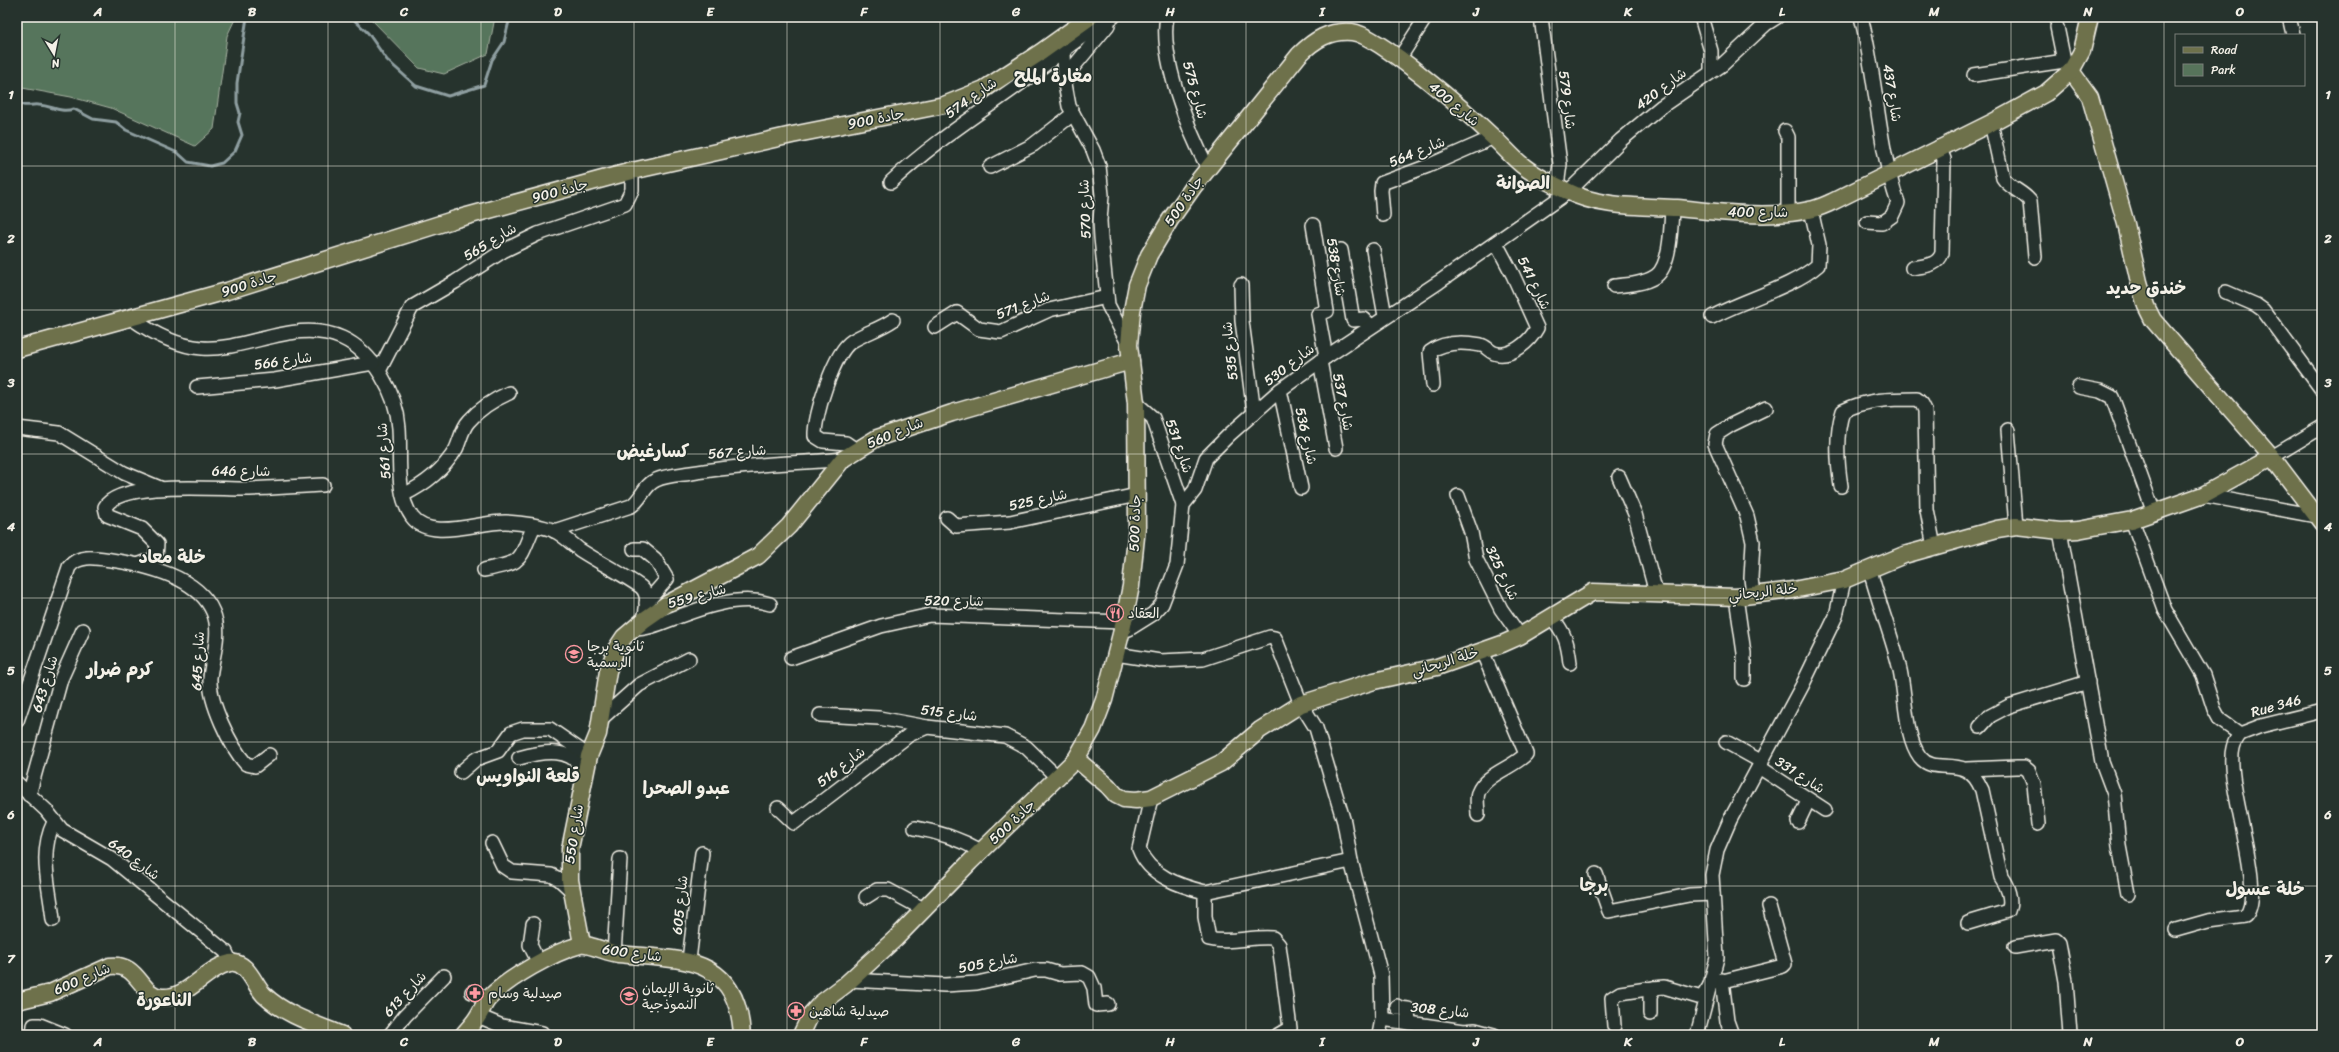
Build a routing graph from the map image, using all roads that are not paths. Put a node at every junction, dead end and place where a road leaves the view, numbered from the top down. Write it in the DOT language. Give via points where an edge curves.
graph roads {
  1 [pos="1090,17"];
  2 [pos="1113,17"];
  3 [pos="1116,17"];
  4 [pos="1167,17"];
  5 [pos="1426,17"];
  6 [pos="1541,17"];
  7 [pos="1701,17"];
  8 [pos="1777,17"];
  9 [pos="1861,17"];
  10 [pos="2090,17"];
  11 [pos="2289,17"];
  12 [pos="2057,27"];
  13 [pos="2293,34"];
  14 [pos="1064,50"];
  15 [pos="1399,59"];
  16 [pos="2067,66"];
  17 [pos="1041,67"];
  18 [pos="1711,72"];
  19 [pos="1974,75"];
  20 [pos="1065,84"];
  21 [pos="1073,114"];
  22 [pos="1991,123"];
  23 [pos="1785,132"];
  24 [pos="1494,137"];
  25 [pos="1939,147"];
  26 [pos="990,167"];
  27 [pos="1208,168"];
  28 [pos="632,171"];
  29 [pos="1888,174"];
  30 [pos="891,182"];
  31 [pos="1562,189"];
  32 [pos="1672,208"];
  33 [pos="1811,210"];
  34 [pos="1788,213"];
  35 [pos="1383,215"];
  36 [pos="1867,222"];
  37 [pos="1313,225"];
  38 [pos="1496,243"];
  39 [pos="1341,250"];
  40 [pos="1373,250"];
  41 [pos="2035,257"];
  42 [pos="1912,268"];
  43 [pos="1241,285"];
  44 [pos="1614,286"];
  45 [pos="2226,292"];
  46 [pos="1107,296"];
  47 [pos="1385,316"];
  48 [pos="1712,317"];
  49 [pos="131,318"];
  50 [pos="893,320"];
  51 [pos="1371,326"];
  52 [pos="935,327"];
  53 [pos="1129,345"];
  54 [pos="17,349"];
  55 [pos="1323,359"];
  56 [pos="1131,362"];
  57 [pos="376,367"];
  58 [pos="1433,385"];
  59 [pos="196,387"];
  60 [pos="2079,387"];
  61 [pos="1280,390"];
  62 [pos="2322,390"];
  63 [pos="508,393"];
  64 [pos="1136,404"];
  65 [pos="1766,408"];
  66 [pos="1254,413"];
  67 [pos="2322,427"];
  68 [pos="17,428"];
  69 [pos="2008,430"];
  70 [pos="1336,448"];
  71 [pos="850,454"];
  72 [pos="2272,457"];
  73 [pos="1620,477"];
  74 [pos="323,485"];
  75 [pos="1841,486"];
  76 [pos="160,488"];
  77 [pos="1301,488"];
  78 [pos="2203,494"];
  79 [pos="403,495"];
  80 [pos="1136,495"];
  81 [pos="1458,496"];
  82 [pos="1183,506"];
  83 [pos="2154,513"];
  84 [pos="947,518"];
  85 [pos="2319,519"];
  86 [pos="2132,520"];
  87 [pos="534,526"];
  88 [pos="2016,526"];
  89 [pos="554,531"];
  90 [pos="2060,531"];
  91 [pos="1934,547"];
  92 [pos="634,549"];
  93 [pos="140,564"];
  94 [pos="484,570"];
  95 [pos="1870,570"];
  96 [pos="1849,578"];
  97 [pos="1656,593"];
  98 [pos="1753,595"];
  99 [pos="1736,597"];
  100 [pos="646,603"];
  101 [pos="770,604"];
  102 [pos="1551,617"];
  103 [pos="639,624"];
  104 [pos="1123,626"];
  105 [pos="83,630"];
  106 [pos="1520,636"];
  107 [pos="1482,651"];
  108 [pos="1116,654"];
  109 [pos="791,658"];
  110 [pos="689,659"];
  111 [pos="1570,663"];
  112 [pos="1744,679"];
  113 [pos="2088,682"];
  114 [pos="1301,704"];
  115 [pos="2322,711"];
  116 [pos="820,716"];
  117 [pos="601,719"];
  118 [pos="17,721"];
  119 [pos="927,727"];
  120 [pos="1980,727"];
  121 [pos="2240,734"];
  122 [pos="1726,742"];
  123 [pos="269,755"];
  124 [pos="589,756"];
  125 [pos="519,758"];
  126 [pos="1076,759"];
  127 [pos="1760,764"];
  128 [pos="1968,769"];
  129 [pos="461,772"];
  130 [pos="585,774"];
  131 [pos="1058,778"];
  132 [pos="17,783"];
  133 [pos="29,795"];
  134 [pos="1151,798"];
  135 [pos="1808,801"];
  136 [pos="778,808"];
  137 [pos="1825,810"];
  138 [pos="1478,815"];
  139 [pos="54,822"];
  140 [pos="1798,822"];
  141 [pos="2038,824"];
  142 [pos="915,828"];
  143 [pos="492,843"];
  144 [pos="981,851"];
  145 [pos="702,853"];
  146 [pos="620,859"];
  147 [pos="1351,861"];
  148 [pos="1596,874"];
  149 [pos="572,890"];
  150 [pos="1205,892"];
  151 [pos="1713,894"];
  152 [pos="2128,894"];
  153 [pos="866,897"];
  154 [pos="1769,906"];
  155 [pos="924,910"];
  156 [pos="53,920"];
  157 [pos="1968,923"];
  158 [pos="534,924"];
  159 [pos="2176,930"];
  160 [pos="582,944"];
  161 [pos="2015,947"];
  162 [pos="614,954"];
  163 [pos="689,960"];
  164 [pos="231,963"];
  165 [pos="539,963"];
  166 [pos="444,976"];
  167 [pos="850,980"];
  168 [pos="1717,982"];
  169 [pos="1654,988"];
  170 [pos="472,992"];
  171 [pos="488,999"];
  172 [pos="17,1001"];
  173 [pos="1108,1004"];
  174 [pos="1397,1006"];
  175 [pos="1650,1014"];
  176 [pos="478,1016"];
  177 [pos="1382,1019"];
  178 [pos="1409,1023"];
  179 [pos="1614,1026"];
  180 [pos="542,1033"];
  181 [pos="33,1035"];
  182 [pos="65,1035"];
  183 [pos="342,1035"];
  184 [pos="390,1035"];
  185 [pos="463,1035"];
  186 [pos="742,1035"];
  187 [pos="801,1035"];
  188 [pos="1278,1035"];
  189 [pos="1379,1035"];
  190 [pos="1494,1035"];
  191 [pos="1697,1035"];
  192 [pos="1732,1035"];
  193 [pos="2070,1035"];
  1 -- 28 [label="main road, جادة 900" via="984,89 963,99"];
  2 -- 14 [label="street, شارع 574"];
  3 -- 20 [label="street" via="1070,71"];
  4 -- 27 [label="street, شارع 575" via="1164,31 1176,86 1189,132"];
  5 -- 15 [label="street"];
  6 -- 31 [label="street, شارع 579"];
  7 -- 18 [label="street" via="1711,51"];
  8 -- 18 [label="street, شارع 420" via="1757,32 1736,54"];
  9 -- 29 [label="street, شارع 437"];
  10 -- 16 [label="main road, شارع 400" via="2082,51"];
  11 -- 13 [label="street"];
  12 -- 16 [label="street"];
  14 -- 17 [label="street, شارع 574"];
  14 -- 20 [label="street, شارع 570"];
  15 -- 24 [label="main road, شارع 400"];
  15 -- 27 [label="main road, جادة 500" via="1376,41 1353,32 1328,34 1318,38 1298,55"];
  16 -- 19 [label="street"];
  16 -- 22 [label="main road, شارع 400" via="2046,93"];
  16 -- 72 [label="main road" via="2090,97 2124,215 2139,282 2153,320"];
  17 -- 20 [label="street" via="1059,68"];
  17 -- 30 [label="street, شارع 574" via="948,133"];
  18 -- 31 [label="street, شارع 420" via="1662,106"];
  20 -- 21 [label="street, شارع 570" via="1066,97"];
  21 -- 26 [label="street" via="1033,145"];
  21 -- 46 [label="street, شارع 570" via="1099,166 1102,195 1100,221"];
  22 -- 25 [label="main road, شارع 400"];
  22 -- 41 [label="street" via="2003,178 2006,184 2025,194 2030,201"];
  23 -- 34 [label="street" via="1788,138"];
  24 -- 31 [label="main road, شارع 400" via="1523,166"];
  24 -- 35 [label="street, شارع 564" via="1382,183"];
  25 -- 29 [label="main road, شارع 400"];
  25 -- 42 [label="street" via="1944,160 1942,253 1939,261"];
  27 -- 53 [label="main road, جادة 500" via="1148,255 1137,285"];
  28 -- 49 [label="main road, جادة 900" via="456,219 228,291"];
  28 -- 57 [label="street, شارع 565" via="630,196 625,204 538,234 503,251 412,307"];
  29 -- 33 [label="main road, شارع 400"];
  29 -- 36 [label="street, شارع 437" via="1898,203 1892,216 1882,223"];
  31 -- 32 [label="main road, شارع 400" via="1606,203"];
  31 -- 38 [label="street, شارع 530"];
  32 -- 34 [label="main road, شارع 400" via="1739,213"];
  32 -- 44 [label="street" via="1667,257 1663,267 1656,275 1644,281"];
  33 -- 34 [label="main road, شارع 400"];
  33 -- 48 [label="street" via="1819,245 1818,264 1786,284"];
  37 -- 55 [label="street, شارع 538" via="1327,311 1318,314"];
  38 -- 47 [label="street, شارع 530"];
  38 -- 58 [label="street, شارع 541" via="1537,328 1524,345 1502,354 1494,353 1483,345 1445,344 1436,348 1430,352"];
  39 -- 51 [label="street" via="1353,320 1364,319"];
  40 -- 47 [label="street"];
  43 -- 66 [label="street, شارع 535" via="1242,321"];
  45 -- 62 [label="street" via="2263,310"];
  46 -- 52 [label="street, شارع 571" via="1050,310 1001,332 979,329 957,312"];
  46 -- 53 [label="street, شارع 570" via="1108,305"];
  47 -- 51 [label="street, شارع 530"];
  49 -- 54 [label="main road, جادة 900"];
  49 -- 57 [label="street, شارع 561" via="156,335 202,348 243,344 294,332 333,334 355,346"];
  50 -- 71 [label="street" via="851,341 837,360 823,392 814,428 815,436 823,441 846,443"];
  51 -- 55 [label="street, شارع 530"];
  53 -- 56 [label="main road, جادة 500"];
  55 -- 61 [label="street, شارع 530"];
  55 -- 70 [label="street, شارع 537"];
  56 -- 64 [label="main road, جادة 500"];
  56 -- 71 [label="main road, شارع 560" via="909,426 877,438"];
  57 -- 59 [label="street, شارع 566"];
  57 -- 79 [label="street, شارع 561" via="398,420"];
  60 -- 83 [label="street" via="2100,390 2112,397"];
  61 -- 66 [label="street, شارع 530"];
  61 -- 77 [label="street, شارع 536"];
  63 -- 79 [label="street" via="478,411 467,422 455,450 440,469 421,485"];
  64 -- 80 [label="main road, جادة 500"];
  64 -- 82 [label="street, شارع 531" via="1152,418"];
  65 -- 98 [label="street" via="1717,434 1715,444 1747,516 1753,542"];
  66 -- 82 [label="street, شارع 530" via="1206,458 1195,490"];
  67 -- 72 [label="street"];
  68 -- 76 [label="street, شارع 646" via="58,433 124,473"];
  69 -- 88 [label="street"];
  71 -- 89 [label="street, شارع 567" via="733,466 662,478 650,483 640,499 631,506"];
  71 -- 103 [label="main road, شارع 560" via="789,526 758,556 667,604"];
  72 -- 78 [label="main road, خلة الريحاني"];
  72 -- 85 [label="main road"];
  73 -- 97 [label="street" via="1635,514"];
  74 -- 76 [label="street, شارع 646" via="242,489"];
  75 -- 91 [label="street" via="1838,443 1843,410 1869,401 1917,400 1925,410 1927,510"];
  76 -- 93 [label="street, شارع 646" via="120,497 105,507 107,515 142,529 154,540 158,549 156,558"];
  78 -- 83 [label="main road, خلة الريحاني"];
  78 -- 85 [label="street"];
  79 -- 87 [label="street, شارع 561" via="411,517 418,524 431,529 441,530 500,522"];
  80 -- 84 [label="street, شارع 525" via="1010,522 956,526"];
  80 -- 104 [label="main road, جادة 500" via="1137,527 1131,586"];
  81 -- 106 [label="street, شارع 325" via="1471,532 1476,559 1501,610"];
  82 -- 104 [label="street" via="1177,565 1162,604 1153,614 1129,629"];
  83 -- 86 [label="main road, خلة الريحاني"];
  86 -- 90 [label="main road, خلة الريحاني" via="2104,527"];
  86 -- 121 [label="street" via="2165,610 2203,675 2214,709 2220,720"];
  87 -- 89 [label="street, شارع 561"];
  87 -- 94 [label="street" via="519,559 514,563"];
  88 -- 90 [label="main road, خلة الريحاني"];
  88 -- 91 [label="main road, خلة الريحاني" via="1977,533"];
  89 -- 100 [label="street, شارع 561" via="641,587 646,594"];
  90 -- 113 [label="street"];
  91 -- 95 [label="main road, خلة الريحاني" via="1904,555"];
  92 -- 100 [label="street" via="643,549 655,559 667,579"];
  93 -- 118 [label="street, شارع 645" via="82,558 69,567"];
  93 -- 123 [label="street, شارع 645" via="161,570 184,583 209,604 216,629 210,677 213,704 246,764 255,766"];
  95 -- 96 [label="main road, خلة الريحاني"];
  95 -- 128 [label="street" via="1900,668 1904,704 1920,756 1927,763"];
  96 -- 98 [label="main road, خلة الريحاني"];
  96 -- 127 [label="street" via="1836,616"];
  97 -- 99 [label="main road, خلة الريحاني"];
  97 -- 102 [label="main road, خلة الريحاني" via="1593,592"];
  98 -- 99 [label="main road, خلة الريحاني"];
  99 -- 112 [label="street" via="1744,653"];
  100 -- 103 [label="street, شارع 561"];
  101 -- 103 [label="street, شارع 559" via="751,600 730,603 698,610 644,629"];
  102 -- 106 [label="main road, خلة الريحاني"];
  102 -- 111 [label="street" via="1561,627 1568,641"];
  103 -- 117 [label="main road, شارع 550" via="619,644 612,659"];
  104 -- 108 [label="main road, جادة 500"];
  104 -- 109 [label="street, شارع 520" via="930,615 881,626"];
  105 -- 133 [label="street, شارع 643" via="61,680"];
  106 -- 107 [label="main road, خلة الريحاني"];
  107 -- 114 [label="main road, خلة الريحاني" via="1437,667 1374,681"];
  107 -- 138 [label="street" via="1526,754 1518,763 1500,770 1483,786 1478,793"];
  108 -- 114 [label="street" via="1160,661 1187,660 1217,655 1270,637 1275,638"];
  108 -- 126 [label="main road, جادة 500" via="1104,700 1093,729"];
  110 -- 117 [label="street" via="639,685"];
  113 -- 120 [label="street" via="2010,706 1990,716"];
  113 -- 152 [label="street" via="2102,762 2114,794 2119,846"];
  114 -- 134 [label="main road, خلة الريحاني" via="1260,730 1221,763"];
  114 -- 147 [label="street" via="1316,728 1344,822"];
  115 -- 121 [label="street, Rue 346" via="2261,726"];
  116 -- 119 [label="street, شارع 515" via="879,718"];
  117 -- 124 [label="main road, شارع 550"];
  119 -- 131 [label="street, شارع 515" via="1005,736 1026,747"];
  119 -- 136 [label="street, شارع 516" via="909,736 794,823"];
  121 -- 159 [label="street" via="2233,748 2232,764 2248,856 2251,901 2248,912 2245,916 2208,921"];
  122 -- 127 [label="street, شارع 331"];
  124 -- 129 [label="street" via="550,729 522,729 511,733 498,751 476,758"];
  124 -- 130 [label="main road, شارع 550"];
  125 -- 130 [label="street" via="554,752 576,760 581,764"];
  126 -- 131 [label="main road, جادة 500"];
  126 -- 134 [label="main road, خلة الريحاني" via="1116,795 1124,799"];
  127 -- 135 [label="street, شارع 331"];
  127 -- 151 [label="street" via="1717,850 1712,875"];
  128 -- 141 [label="street" via="2017,767 2030,771 2034,784"];
  128 -- 157 [label="street" via="1982,790 2001,877 2007,885 2010,906 2008,911"];
  130 -- 149 [label="main road, شارع 550" via="570,849 569,871"];
  131 -- 144 [label="main road, جادة 500"];
  132 -- 133 [label="street, شارع 640"];
  133 -- 139 [label="street, شارع 640" via="46,810"];
  134 -- 150 [label="street" via="1139,849 1141,856 1154,870 1169,880"];
  135 -- 137 [label="street, شارع 331"];
  135 -- 140 [label="street"];
  139 -- 156 [label="street" via="48,836 45,866"];
  139 -- 164 [label="street, شارع 640" via="74,838 112,859 144,884 226,952"];
  142 -- 144 [label="street" via="963,841"];
  143 -- 149 [label="street" via="503,866 512,872 551,875"];
  144 -- 155 [label="main road, جادة 500"];
  145 -- 163 [label="street, شارع 605"];
  146 -- 162 [label="street"];
  147 -- 150 [label="street"];
  147 -- 177 [label="street" via="1381,975"];
  148 -- 151 [label="street" via="1609,911 1689,895"];
  149 -- 160 [label="main road, شارع 550"];
  150 -- 188 [label="street" via="1205,917 1209,939 1223,942 1268,937 1273,938 1279,945 1290,1028"];
  151 -- 168 [label="street"];
  153 -- 155 [label="street" via="877,890 888,890"];
  154 -- 168 [label="street" via="1785,964 1774,969"];
  155 -- 167 [label="main road, جادة 500"];
  158 -- 165 [label="street" via="530,945"];
  160 -- 162 [label="main road, شارع 600"];
  160 -- 165 [label="main road"];
  161 -- 193 [label="street" via="2056,940 2059,943 2066,981"];
  162 -- 163 [label="main road, شارع 600"];
  163 -- 186 [label="main road, شارع 600" via="715,972 726,982 732,993"];
  164 -- 172 [label="main road, شارع 600" via="218,968 174,996 155,995 130,970 119,965 110,966 50,993"];
  164 -- 183 [label="main road" via="241,966 248,972 262,993 278,1006"];
  165 -- 171 [label="main road"];
  166 -- 184 [label="street, شارع 613" via="404,1016"];
  167 -- 173 [label="street, شارع 505" via="945,985 977,983 1035,970 1060,974 1082,973 1090,977 1096,1005"];
  167 -- 187 [label="main road, جادة 500" via="811,1014"];
  168 -- 169 [label="street" via="1703,996 1698,997 1664,987"];
  168 -- 191 [label="street"];
  168 -- 192 [label="street"];
  169 -- 175 [label="street" via="1650,997"];
  169 -- 179 [label="street" via="1620,993 1612,998"];
  170 -- 171 [label="street"];
  171 -- 176 [label="main road"];
  174 -- 178 [label="street" via="1408,1009"];
  176 -- 180 [label="street" via="502,1026"];
  176 -- 185 [label="main road"];
  177 -- 178 [label="street, شارع 308"];
  177 -- 189 [label="street"];
  178 -- 190 [label="street, شارع 308" via="1464,1031 1475,1030"];
  181 -- 182 [label="street" via="34,1025 40,1025"];
}
